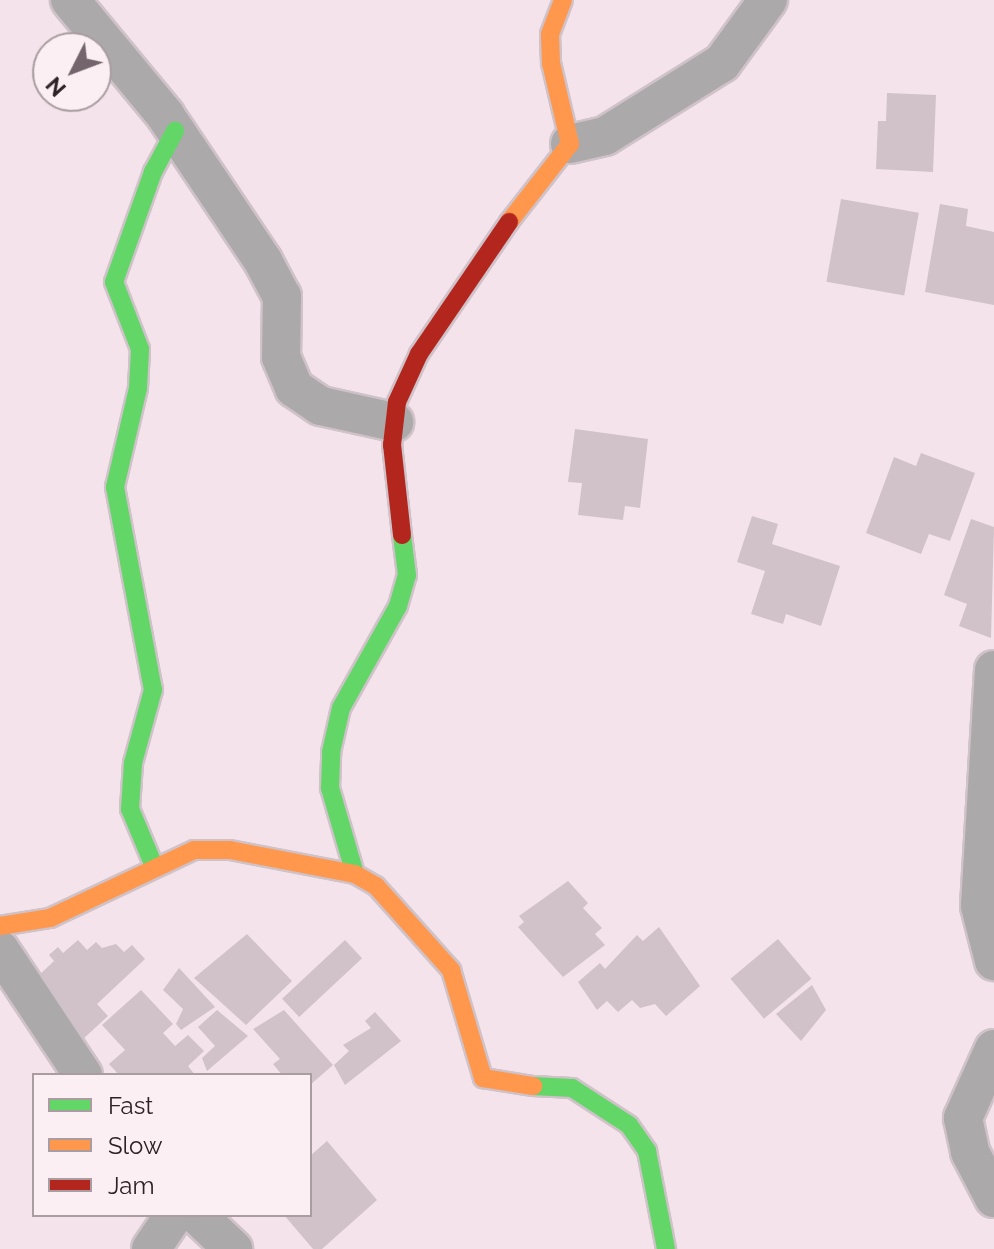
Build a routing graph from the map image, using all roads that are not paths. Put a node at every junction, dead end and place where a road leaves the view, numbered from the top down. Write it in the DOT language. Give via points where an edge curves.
graph roads {
  1 [pos="70,0"];
  2 [pos="563,0"];
  3 [pos="768,0"];
  4 [pos="175,131"];
  5 [pos="570,144"];
  6 [pos="394,422"];
  7 [pos="994,670"];
  8 [pos="154,866"];
  9 [pos="355,874"];
  10 [pos="0,926"];
  11 [pos="0,950"];
  12 [pos="994,961"];
  13 [pos="994,1049"];
  14 [pos="82,1073"];
  15 [pos="994,1198"];
  16 [pos="173,1217"];
  17 [pos="199,1217"];
  18 [pos="151,1249"];
  19 [pos="233,1249"];
  20 [pos="666,1249"];
  1 -- 4 [label="street"];
  2 -- 5 [label="street" via="550,34 551,63"];
  3 -- 5 [label="street" via="722,63 605,136"];
  4 -- 6 [label="street" via="282,296 281,357 294,388 321,406"];
  4 -- 8 [label="street" via="153,172 114,282 140,349 138,388 115,487 153,690 133,763 130,809"];
  5 -- 6 [label="street" via="541,176 419,354"];
  6 -- 9 [label="street" via="407,575 398,606 341,708 331,752 330,788"];
  7 -- 12 [label="street" via="980,906"];
  8 -- 9 [label="street" via="212,848"];
  8 -- 10 [label="street" via="50,918"];
  9 -- 20 [label="street" via="376,886 451,970 483,1078 498,1085 572,1088 629,1125 647,1151"];
  11 -- 14 [label="street"];
  13 -- 15 [label="street" via="963,1118 970,1152"];
  16 -- 18 [label="street"];
  17 -- 19 [label="street"];
}
